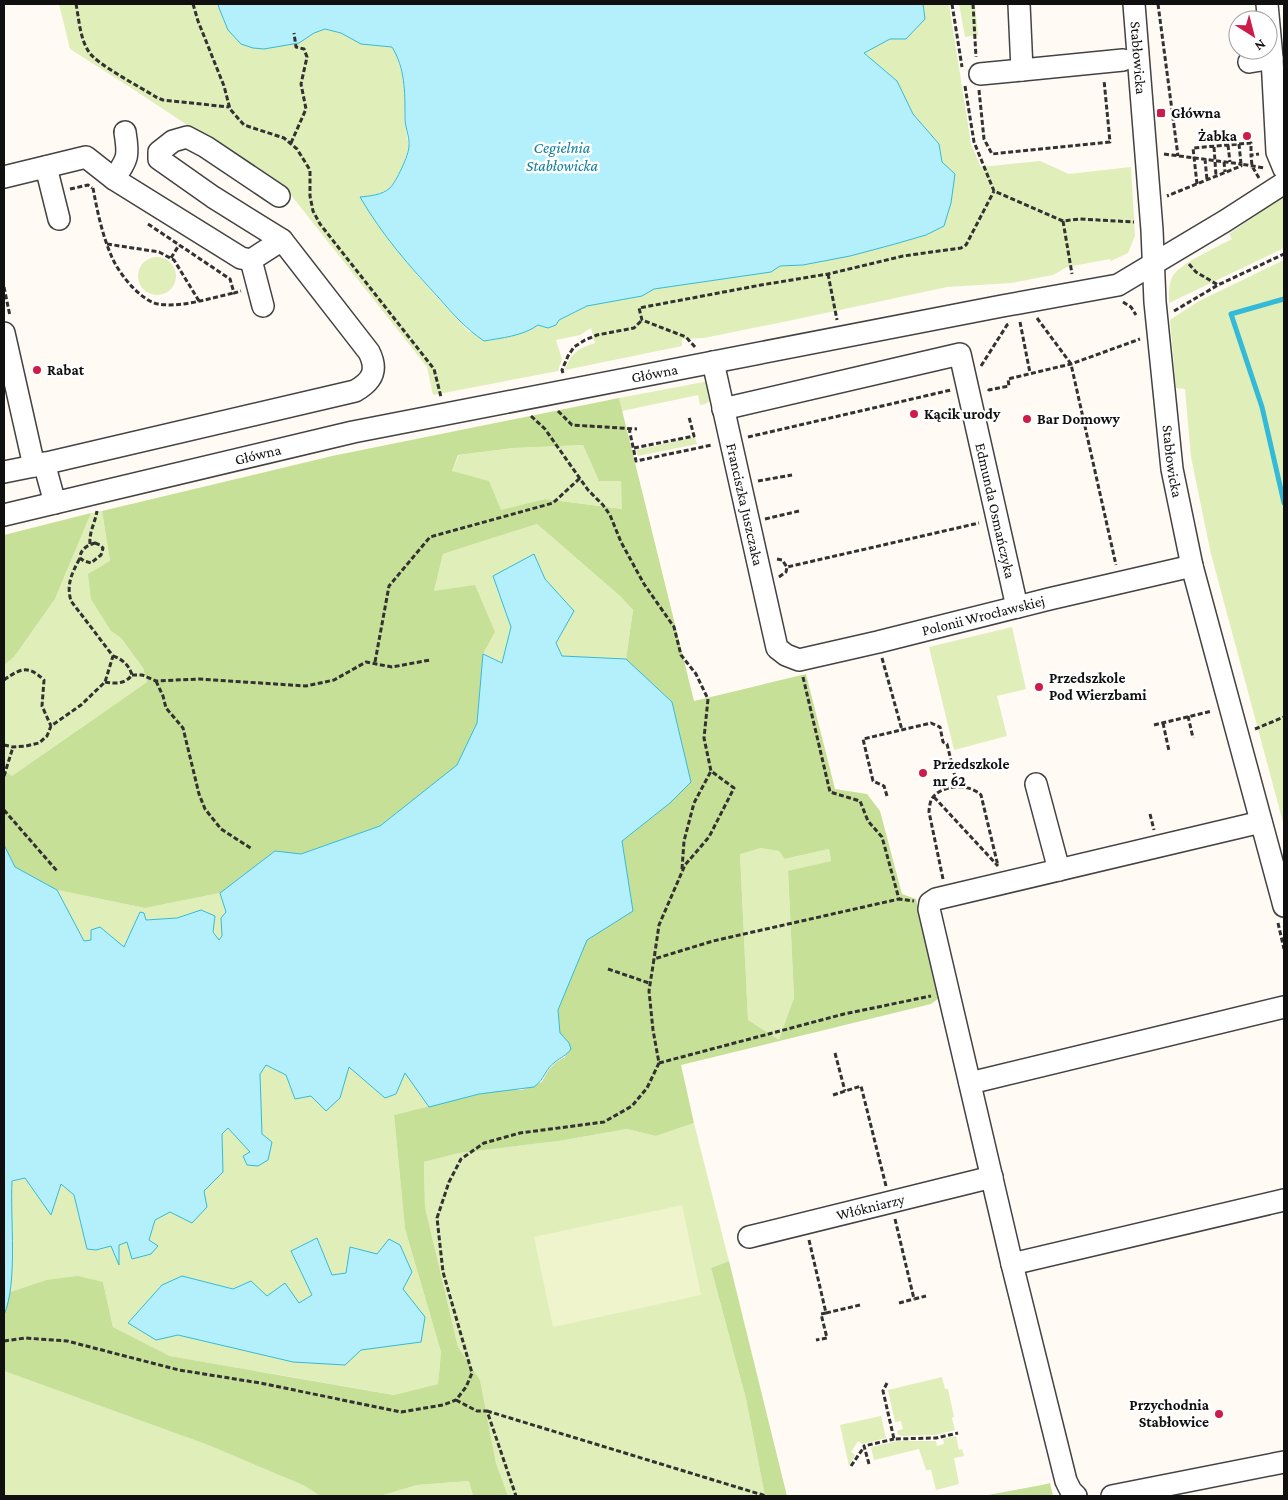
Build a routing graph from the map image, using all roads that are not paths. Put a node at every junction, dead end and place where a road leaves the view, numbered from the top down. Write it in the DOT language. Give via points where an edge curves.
graph roads {
  1 [pos="1019,4"];
  2 [pos="1134,4"];
  3 [pos="1260,60"];
  4 [pos="1272,60"];
  5 [pos="1112,61"];
  6 [pos="1249,62"];
  7 [pos="1022,70"];
  8 [pos="972,74"];
  9 [pos="125,132"];
  10 [pos="46,167"];
  11 [pos="1284,169"];
  12 [pos="4,177"];
  13 [pos="1284,183"];
  14 [pos="107,186"];
  15 [pos="278,196"];
  16 [pos="59,219"];
  17 [pos="282,240"];
  18 [pos="251,260"];
  19 [pos="1154,263"];
  20 [pos="261,297"];
  21 [pos="4,333"];
  22 [pos="705,357"];
  23 [pos="723,409"];
  24 [pos="39,464"];
  25 [pos="4,472"];
  26 [pos="54,503"];
  27 [pos="4,515"];
  28 [pos="1192,566"];
  29 [pos="1017,608"];
  30 [pos="799,660"];
  31 [pos="1036,784"];
  32 [pos="1262,822"];
  33 [pos="1059,870"];
  34 [pos="1284,906"];
  35 [pos="1284,1007"];
  36 [pos="970,1083"];
  37 [pos="992,1177"];
  38 [pos="1284,1200"];
  39 [pos="749,1237"];
  40 [pos="1012,1264"];
  41 [pos="1284,1462"];
  42 [pos="1076,1496"];
  43 [pos="1112,1496"];
  1 -- 7 [label="street"];
  2 -- 19 [label="street, Stabłowicka"];
  3 -- 6 [label="street"];
  4 -- 11 [label="street" via="1278,152"];
  5 -- 7 [label="street"];
  7 -- 8 [label="street"];
  9 -- 14 [label="street" via="128,153"];
  10 -- 12 [label="street"];
  10 -- 14 [label="street" via="86,157"];
  10 -- 16 [label="street"];
  13 -- 19 [label="street, Główna"];
  14 -- 18 [label="street" via="241,258"];
  15 -- 17 [label="street" via="187,137 174,141 160,152 159,159"];
  17 -- 18 [label="street"];
  17 -- 24 [label="street" via="369,352 374,370 370,380 355,391"];
  18 -- 20 [label="street"];
  19 -- 22 [label="street, Główna" via="1113,286"];
  19 -- 28 [label="street, Stabłowicka" via="1172,469"];
  21 -- 24 [label="street"];
  22 -- 23 [label="street, Franciszka Juszczaka"];
  22 -- 26 [label="street, Główna" via="353,432"];
  23 -- 29 [label="street, Edmunda Osmańczyka" via="960,354"];
  23 -- 30 [label="street, Franciszka Juszczaka" via="777,648"];
  24 -- 25 [label="street"];
  24 -- 26 [label="street"];
  26 -- 27 [label="street, Główna"];
  28 -- 29 [label="street, Polonii Wrocławskiej"];
  28 -- 32 [label="street, Stabłowicka"];
  29 -- 30 [label="street, Polonii Wrocławskiej"];
  31 -- 33 [label="street"];
  32 -- 33 [label="street"];
  32 -- 34 [label="street, Stabłowicka"];
  33 -- 36 [label="street" via="930,903"];
  35 -- 36 [label="street"];
  36 -- 37 [label="street"];
  37 -- 39 [label="street, Włókniarzy"];
  37 -- 40 [label="street"];
  38 -- 40 [label="street"];
  40 -- 42 [label="street" via="1066,1480"];
  41 -- 43 [label="street"];
}
